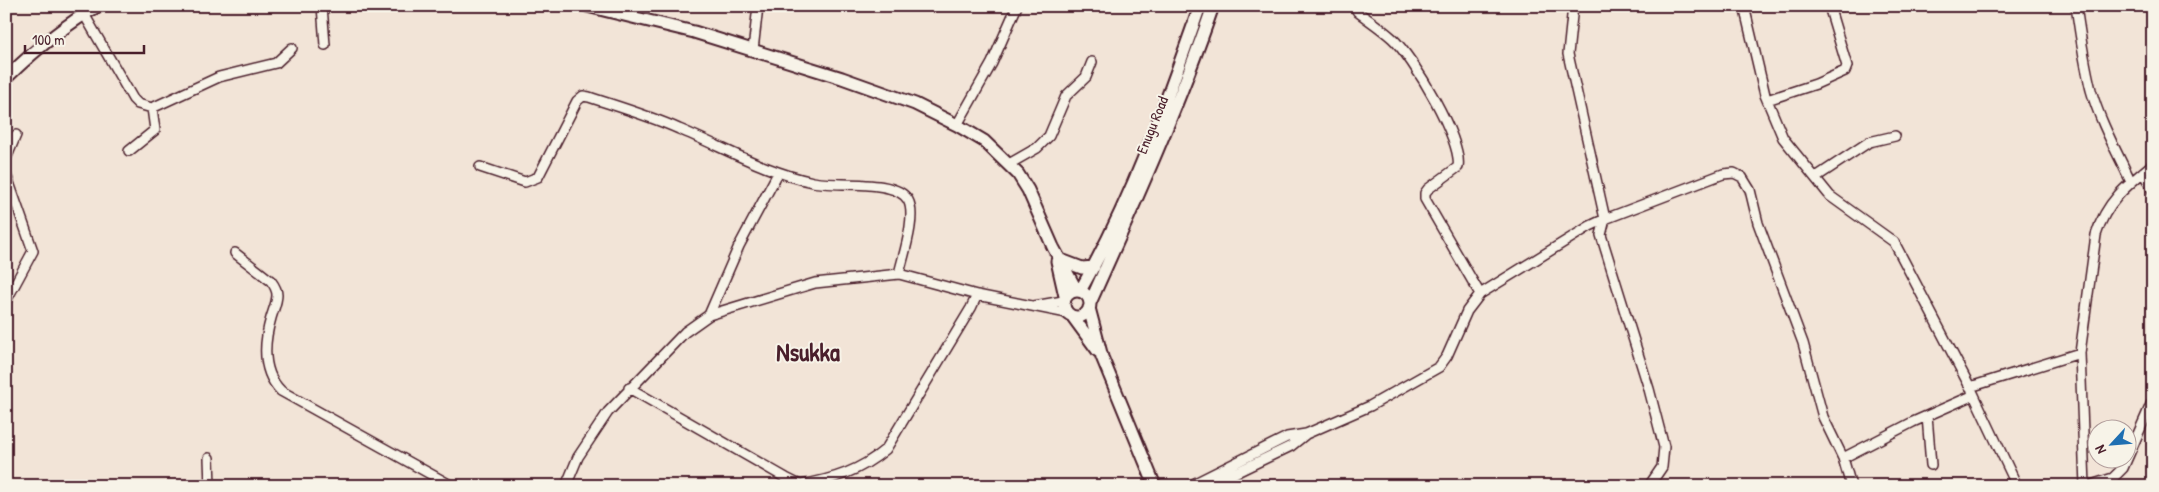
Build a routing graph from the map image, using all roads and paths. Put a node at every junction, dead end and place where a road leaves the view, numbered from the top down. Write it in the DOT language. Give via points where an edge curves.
graph roads {
  1 [pos="98,6"];
  2 [pos="322,6"];
  3 [pos="588,6"];
  4 [pos="758,6"];
  5 [pos="1017,6"];
  6 [pos="1200,6"];
  7 [pos="1213,6"];
  8 [pos="1354,6"];
  9 [pos="1572,6"];
  10 [pos="1744,6"];
  11 [pos="1829,6"];
  12 [pos="2076,6"];
  13 [pos="84,14"];
  14 [pos="325,45"];
  15 [pos="292,48"];
  16 [pos="753,50"];
  17 [pos="1092,62"];
  18 [pos="6,78"];
  19 [pos="1767,100"];
  20 [pos="152,108"];
  21 [pos="957,125"];
  22 [pos="16,135"];
  23 [pos="1895,136"];
  24 [pos="129,151"];
  25 [pos="6,159"];
  26 [pos="1008,164"];
  27 [pos="2153,164"];
  28 [pos="480,167"];
  29 [pos="2142,172"];
  30 [pos="6,174"];
  31 [pos="778,174"];
  32 [pos="1816,177"];
  33 [pos="2131,182"];
  34 [pos="2153,191"];
  35 [pos="1605,218"];
  36 [pos="1590,226"];
  37 [pos="1601,235"];
  38 [pos="1053,247"];
  39 [pos="235,254"];
  40 [pos="1061,260"];
  41 [pos="1094,267"];
  42 [pos="899,274"];
  43 [pos="1079,291"];
  44 [pos="1480,294"];
  45 [pos="977,295"];
  46 [pos="1064,299"];
  47 [pos="6,301"];
  48 [pos="1034,306"];
  49 [pos="1090,306"];
  50 [pos="709,315"];
  51 [pos="1070,315"];
  52 [pos="2080,353"];
  53 [pos="1102,357"];
  54 [pos="629,388"];
  55 [pos="1972,391"];
  56 [pos="2153,400"];
  57 [pos="1927,416"];
  58 [pos="1306,434"];
  59 [pos="209,458"];
  60 [pos="1843,458"];
  61 [pos="1931,465"];
  62 [pos="783,482"];
  63 [pos="833,482"];
  64 [pos="802,485"];
  65 [pos="210,486"];
  66 [pos="452,486"];
  67 [pos="566,486"];
  68 [pos="1155,486"];
  69 [pos="1189,486"];
  70 [pos="1208,486"];
  71 [pos="1649,486"];
  72 [pos="1850,486"];
  73 [pos="2017,486"];
  74 [pos="2087,486"];
  1 -- 13 [label="main road"];
  2 -- 14 [label="street"];
  3 -- 16 [label="main road"];
  4 -- 16 [label="street"];
  5 -- 21 [label="street" via="992,63"];
  6 -- 41 [label="main road" via="1135,176"];
  7 -- 49 [label="main road, Enugu Road" via="1172,116"];
  8 -- 44 [label="street" via="1393,39 1427,83 1457,152 1458,167 1428,189 1425,199"];
  9 -- 35 [label="street" via="1568,54"];
  10 -- 19 [label="street"];
  11 -- 19 [label="street" via="1847,66 1845,71"];
  12 -- 33 [label="street" via="2092,91 2107,133"];
  13 -- 18 [label="main road" via="34,51"];
  13 -- 20 [label="street" via="133,99"];
  15 -- 20 [label="street" via="276,62 219,77"];
  16 -- 21 [label="main road" via="915,104"];
  17 -- 26 [label="street" via="1086,77 1066,96 1049,136 1037,148"];
  19 -- 32 [label="street" via="1783,138"];
  20 -- 24 [label="street" via="155,130"];
  21 -- 26 [label="main road" via="984,141"];
  22 -- 25 [label="street"];
  23 -- 32 [label="street" via="1869,142"];
  26 -- 38 [label="main road" via="1028,190"];
  27 -- 29 [label="street"];
  28 -- 31 [label="street" via="525,182 538,177 576,100 583,96 678,128"];
  29 -- 33 [label="street"];
  29 -- 34 [label="street"];
  30 -- 47 [label="street" via="33,251"];
  31 -- 42 [label="street" via="815,182 884,186 901,192 911,211"];
  31 -- 50 [label="street" via="739,246"];
  32 -- 55 [label="street" via="1830,196 1894,242"];
  33 -- 52 [label="street" via="2109,205 2096,235"];
  35 -- 36 [label="street"];
  35 -- 37 [label="street"];
  35 -- 60 [label="street" via="1723,174 1734,173 1742,177 1750,190 1758,223 1803,343 1823,417"];
  36 -- 37 [label="street"];
  36 -- 44 [label="street"];
  37 -- 71 [label="street" via="1664,447 1662,467"];
  38 -- 40 [label="main road"];
  38 -- 46 [label="main road"];
  39 -- 66 [label="street" via="275,287 277,295 265,338 266,358 275,384"];
  40 -- 41 [label="main road" via="1082,268"];
  40 -- 43 [label="main road"];
  41 -- 43 [label="main road"];
  42 -- 45 [label="street"];
  42 -- 50 [label="street" via="815,282"];
  43 -- 46 [label="main road"];
  43 -- 49 [label="main road" via="1087,296"];
  44 -- 58 [label="street" via="1467,311 1439,367 1370,406"];
  45 -- 48 [label="street"];
  45 -- 63 [label="street" via="886,449 870,462"];
  46 -- 48 [label="street"];
  46 -- 51 [label="main road"];
  48 -- 51 [label="street"];
  49 -- 51 [label="main road" via="1083,316"];
  49 -- 53 [label="main road"];
  50 -- 54 [label="street" via="685,332"];
  51 -- 53 [label="main road"];
  52 -- 55 [label="street"];
  52 -- 74 [label="street"];
  53 -- 68 [label="main road"];
  54 -- 62 [label="street"];
  54 -- 67 [label="street" via="608,412 578,457"];
  55 -- 57 [label="street"];
  55 -- 73 [label="street"];
  56 -- 74 [label="street" via="2123,468 2114,478"];
  57 -- 60 [label="street"];
  57 -- 61 [label="street"];
  58 -- 69 [label="street" via="1287,437"];
  58 -- 70 [label="street" via="1291,446"];
  59 -- 65 [label="street"];
  60 -- 72 [label="street"];
  62 -- 64 [label="street"];
  63 -- 64 [label="street"];
}
